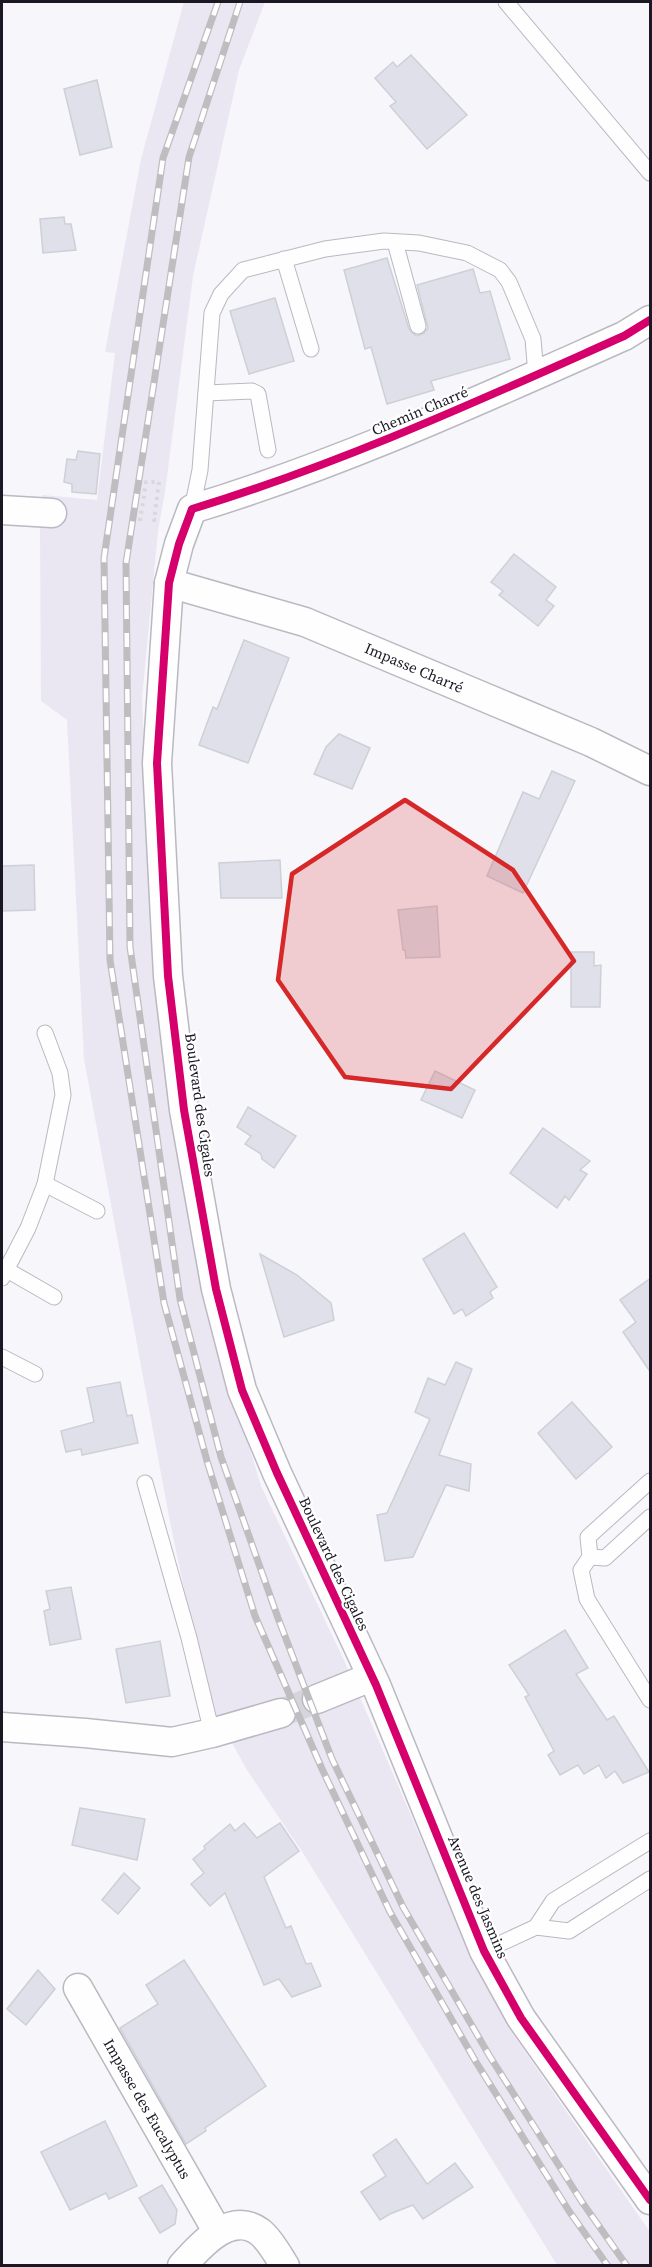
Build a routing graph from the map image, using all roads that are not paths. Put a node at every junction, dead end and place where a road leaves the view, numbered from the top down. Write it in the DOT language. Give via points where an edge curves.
graph roads {
  1 [pos="506,2"];
  2 [pos="651,173"];
  3 [pos="395,242"];
  4 [pos="284,259"];
  5 [pos="651,320"];
  6 [pos="418,326"];
  7 [pos="311,349"];
  8 [pos="536,375"];
  9 [pos="207,393"];
  10 [pos="268,450"];
  11 [pos="192,509"];
  12 [pos="2,510"];
  13 [pos="52,513"];
  14 [pos="169,583"];
  15 [pos="651,771"];
  16 [pos="45,1032"];
  17 [pos="45,1184"];
  18 [pos="97,1211"];
  19 [pos="4,1274"];
  20 [pos="54,1297"];
  21 [pos="2,1357"];
  22 [pos="35,1374"];
  23 [pos="651,1481"];
  24 [pos="145,1483"];
  25 [pos="651,1518"];
  26 [pos="590,1557"];
  27 [pos="371,1677"];
  28 [pos="317,1698"];
  29 [pos="651,1700"];
  30 [pos="281,1713"];
  31 [pos="2,1727"];
  32 [pos="212,1733"];
  33 [pos="651,1841"];
  34 [pos="651,1879"];
  35 [pos="536,1927"];
  36 [pos="484,1951"];
  37 [pos="78,1988"];
  38 [pos="651,2200"];
  39 [pos="217,2230"];
  40 [pos="182,2265"];
  41 [pos="285,2265"];
  1 -- 2 [label="lane"];
  3 -- 4 [label="lane" via="325,249"];
  3 -- 6 [label="lane"];
  3 -- 8 [label="lane" via="466,253 500,270 533,339"];
  4 -- 7 [label="lane"];
  4 -- 9 [label="lane" via="243,270 221,294 212,313"];
  5 -- 8 [label="street, Chemin Charré"];
  8 -- 11 [label="street, Chemin Charré" via="301,474"];
  9 -- 10 [label="lane" via="258,394"];
  9 -- 11 [label="lane"];
  11 -- 14 [label="street, Boulevard des Cigales"];
  12 -- 13 [label="street"];
  14 -- 15 [label="street, Impasse Charré" via="305,622"];
  14 -- 27 [label="street, Boulevard des Cigales" via="157,763 168,976 184,1110 216,1289 242,1390"];
  16 -- 17 [label="lane" via="60,1073 63,1095"];
  17 -- 18 [label="lane"];
  17 -- 19 [label="lane"];
  19 -- 20 [label="lane"];
  21 -- 22 [label="lane"];
  23 -- 26 [label="lane" via="588,1537"];
  24 -- 32 [label="lane"];
  25 -- 26 [label="lane" via="605,1558"];
  26 -- 29 [label="lane" via="581,1570 587,1599"];
  27 -- 28 [label="street"];
  27 -- 36 [label="street, Avenue des Jasmins"];
  30 -- 32 [label="street"];
  31 -- 32 [label="street" via="172,1742"];
  33 -- 35 [label="lane" via="553,1901"];
  34 -- 35 [label="lane" via="568,1931"];
  35 -- 36 [label="lane"];
  36 -- 38 [label="street, Avenue des Jasmins" via="520,2018"];
  37 -- 39 [label="street, Impasse des Eucalyptus"];
  39 -- 40 [label="street"];
  39 -- 41 [label="street" via="236,2226 259,2232"];
}
